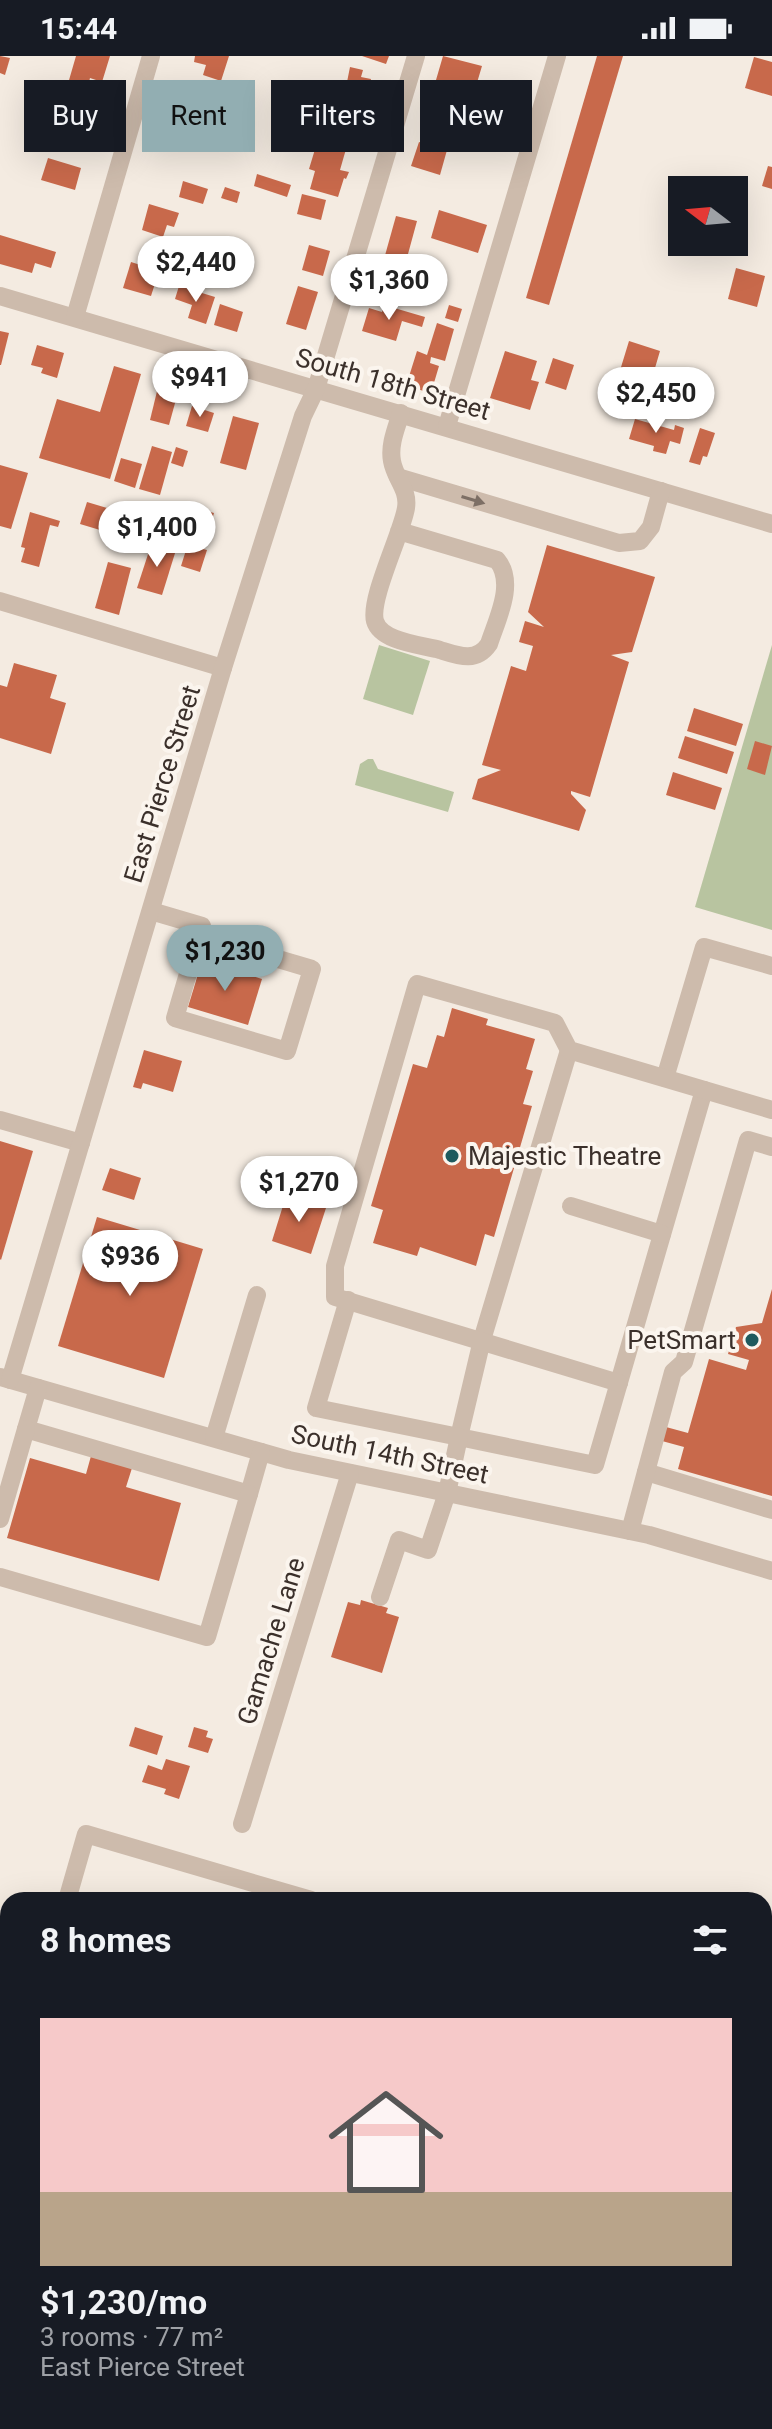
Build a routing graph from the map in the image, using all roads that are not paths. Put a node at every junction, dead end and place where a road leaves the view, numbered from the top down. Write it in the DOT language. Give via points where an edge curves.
graph roads {
  1 [pos="151,56"];
  2 [pos="416,56"];
  3 [pos="557,56"];
  4 [pos="0,296"];
  5 [pos="75,317"];
  6 [pos="316,389"];
  7 [pos="401,413"];
  8 [pos="447,426"];
  9 [pos="398,477"];
  10 [pos="661,491"];
  11 [pos="772,524"];
  12 [pos="399,531"];
  13 [pos="0,601"];
  14 [pos="223,668"];
  15 [pos="151,911"];
  16 [pos="200,936"];
  17 [pos="772,966"];
  18 [pos="569,1050"];
  19 [pos="665,1078"];
  20 [pos="704,1090"];
  21 [pos="772,1110"];
  22 [pos="0,1120"];
  23 [pos="81,1143"];
  24 [pos="772,1147"];
  25 [pos="571,1206"];
  26 [pos="662,1234"];
  27 [pos="257,1295"];
  28 [pos="348,1300"];
  29 [pos="482,1340"];
  30 [pos="5,1378"];
  31 [pos="619,1383"];
  32 [pos="38,1388"];
  33 [pos="26,1429"];
  34 [pos="459,1437"];
  35 [pos="214,1438"];
  36 [pos="261,1452"];
  37 [pos="646,1472"];
  38 [pos="350,1473"];
  39 [pos="447,1493"];
  40 [pos="249,1494"];
  41 [pos="772,1510"];
  42 [pos="0,1519"];
  43 [pos="630,1531"];
  44 [pos="772,1571"];
  45 [pos="0,1577"];
  46 [pos="380,1597"];
  47 [pos="242,1824"];
  48 [pos="69,1892"];
  49 [pos="284,1892"];
  1 -- 5 [label="street"];
  2 -- 6 [label="street, East Pierce Street"];
  3 -- 8 [label="street"];
  4 -- 5 [label="street, South 18th Street"];
  5 -- 6 [label="street, South 18th Street"];
  6 -- 7 [label="street, South 18th Street"];
  6 -- 14 [label="street, East Pierce Street"];
  7 -- 8 [label="street, South 18th Street"];
  7 -- 9 [label="street" via="392,443"];
  8 -- 10 [label="street, South 18th Street"];
  9 -- 10 [label="street, one-way" via="619,543 640,541 651,527"];
  9 -- 12 [label="street" via="406,507"];
  10 -- 11 [label="street, South 18th Street"];
  12 -- 12 [label="street" via="375,608 382,632 462,656 483,653 507,582 504,568 497,560"];
  13 -- 14 [label="street"];
  14 -- 15 [label="street, East Pierce Street"];
  15 -- 16 [label="street" via="202,926"];
  15 -- 23 [label="street, East Pierce Street"];
  16 -- 16 [label="street" via="175,1018 287,1051 312,969"];
  17 -- 19 [label="street" via="704,947"];
  18 -- 19 [label="street"];
  18 -- 28 [label="street" via="555,1023 417,984 335,1266 335,1297"];
  18 -- 29 [label="street"];
  19 -- 20 [label="street"];
  20 -- 21 [label="street"];
  20 -- 26 [label="street"];
  22 -- 23 [label="street"];
  23 -- 30 [label="street, East Pierce Street"];
  24 -- 37 [label="street" via="748,1140 684,1362 673,1372"];
  25 -- 26 [label="street"];
  26 -- 31 [label="street"];
  27 -- 35 [label="street"];
  28 -- 29 [label="street"];
  28 -- 34 [label="street" via="316,1408"];
  29 -- 31 [label="street"];
  29 -- 34 [label="street"];
  30 -- 32 [label="street, South 14th Street"];
  31 -- 34 [label="street" via="595,1465"];
  32 -- 33 [label="street"];
  32 -- 35 [label="street, South 14th Street"];
  33 -- 40 [label="street"];
  33 -- 42 [label="street"];
  34 -- 39 [label="street"];
  35 -- 36 [label="street, South 14th Street"];
  36 -- 38 [label="street, South 14th Street"];
  36 -- 40 [label="street"];
  37 -- 41 [label="street"];
  37 -- 43 [label="street"];
  38 -- 39 [label="street, South 14th Street"];
  38 -- 47 [label="street, Gamache Lane"];
  39 -- 43 [label="street, South 14th Street"];
  39 -- 46 [label="street" via="428,1550 399,1540"];
  40 -- 45 [label="street" via="207,1637"];
  43 -- 44 [label="street, South 14th Street"];
  48 -- 49 [label="street" via="86,1834"];
}
